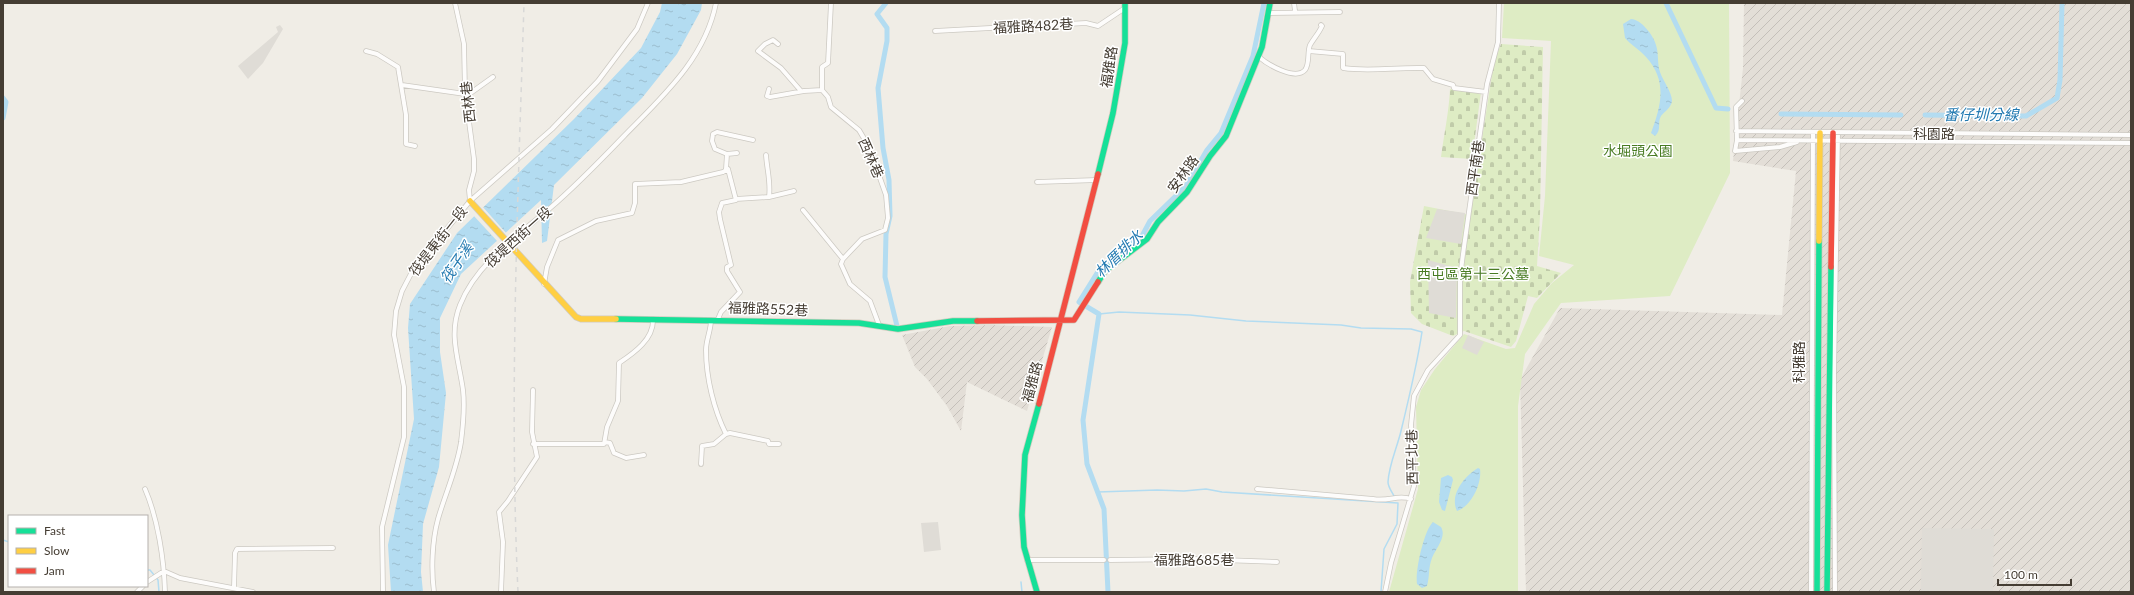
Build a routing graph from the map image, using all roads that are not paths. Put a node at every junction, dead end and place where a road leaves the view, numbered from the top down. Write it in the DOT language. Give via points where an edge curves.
graph roads {
  1 [pos="455,3"];
  2 [pos="648,3"];
  3 [pos="716,3"];
  4 [pos="831,3"];
  5 [pos="1270,3"];
  6 [pos="1294,3"];
  7 [pos="1499,3"];
  8 [pos="1125,6"];
  9 [pos="1295,11"];
  10 [pos="1340,12"];
  11 [pos="1269,13"];
  12 [pos="1321,25"];
  13 [pos="935,31"];
  14 [pos="778,44"];
  15 [pos="366,51"];
  16 [pos="1309,51"];
  17 [pos="1259,57"];
  18 [pos="493,77"];
  19 [pos="402,85"];
  20 [pos="769,89"];
  21 [pos="822,90"];
  22 [pos="801,91"];
  23 [pos="1486,92"];
  24 [pos="465,96"];
  25 [pos="1742,101"];
  26 [pos="1736,131"];
  27 [pos="1813,133"];
  28 [pos="1820,133"];
  29 [pos="1835,133"];
  30 [pos="2131,135"];
  31 [pos="753,140"];
  32 [pos="1736,140"];
  33 [pos="1803,141"];
  34 [pos="1813,141"];
  35 [pos="1820,141"];
  36 [pos="1835,141"];
  37 [pos="2131,142"];
  38 [pos="415,146"];
  39 [pos="737,153"];
  40 [pos="727,154"];
  41 [pos="766,155"];
  42 [pos="726,169"];
  43 [pos="1096,180"];
  44 [pos="1037,182"];
  45 [pos="794,191"];
  46 [pos="769,197"];
  47 [pos="736,199"];
  48 [pos="471,203"];
  49 [pos="802,210"];
  50 [pos="506,243"];
  51 [pos="843,259"];
  52 [pos="544,284"];
  53 [pos="1062,318"];
  54 [pos="653,319"];
  55 [pos="711,320"];
  56 [pos="718,320"];
  57 [pos="879,325"];
  58 [pos="1460,335"];
  59 [pos="533,390"];
  60 [pos="726,434"];
  61 [pos="605,442"];
  62 [pos="533,444"];
  63 [pos="779,444"];
  64 [pos="644,455"];
  65 [pos="701,464"];
  66 [pos="146,489"];
  67 [pos="1257,489"];
  68 [pos="1411,499"];
  69 [pos="332,548"];
  70 [pos="1027,560"];
  71 [pos="1104,560"];
  72 [pos="1110,560"];
  73 [pos="1277,562"];
  74 [pos="164,571"];
  75 [pos="148,581"];
  76 [pos="234,587"];
  77 [pos="165,592"];
  78 [pos="252,592"];
  79 [pos="382,592"];
  80 [pos="434,592"];
  81 [pos="501,592"];
  82 [pos="1037,592"];
  83 [pos="1385,592"];
  84 [pos="1811,592"];
  85 [pos="1817,592"];
  86 [pos="1827,592"];
  87 [pos="1835,592"];
  1 -- 24 [label="street, 西林巷" via="464,44"];
  2 -- 48 [label="street, 筏堤東街一段" via="637,29 598,81 552,129"];
  3 -- 50 [label="street, 筏堤西街一段" via="699,49 688,67 668,90 596,165 552,206"];
  4 -- 21 [label="street, 西林巷" via="828,63 822,67"];
  5 -- 11 [label="street, 安林路"];
  6 -- 9 [label="street"];
  7 -- 23 [label="street, 西平南巷" via="1498,42"];
  8 -- 13 [label="street, 福雅路482巷" via="1098,26 1086,23"];
  8 -- 43 [label="street, 福雅路" via="1125,43 1113,113"];
  9 -- 10 [label="street"];
  9 -- 11 [label="street"];
  11 -- 17 [label="street, 安林路"];
  12 -- 16 [label="street"];
  14 -- 22 [label="street" via="773,40 758,51 781,68"];
  15 -- 19 [label="street" via="396,65"];
  16 -- 17 [label="street" via="1305,70 1294,73 1283,72"];
  16 -- 23 [label="street" via="1343,54 1343,68 1363,71 1398,67 1424,68 1431,78 1453,84 1454,88"];
  17 -- 53 [label="street, 安林路" via="1226,136 1187,192 1158,222 1147,239 1105,271 1074,319"];
  18 -- 24 [label="street"];
  19 -- 24 [label="street"];
  19 -- 38 [label="street" via="406,144"];
  20 -- 22 [label="street" via="767,96 770,97"];
  21 -- 22 [label="street"];
  21 -- 51 [label="street, 西林巷" via="828,97 831,107 864,137 887,198 888,218 885,230 862,239"];
  23 -- 58 [label="street, 西平南巷" via="1462,260"];
  24 -- 48 [label="street, 西林巷" via="474,159 469,190"];
  25 -- 26 [label="street" via="1736,107"];
  26 -- 27 [label="street, 科園路"];
  26 -- 32 [label="street"];
  27 -- 28 [label="street, 科園路"];
  27 -- 34 [label="street, 科雅路"];
  28 -- 29 [label="street, 科園路"];
  28 -- 35 [label="street, 科雅路"];
  29 -- 30 [label="street, 科園路"];
  29 -- 36 [label="street"];
  31 -- 40 [label="street" via="714,133 712,140 715,149"];
  32 -- 33 [label="street, 科園路"];
  32 -- 33 [label="street" via="1734,151 1780,147"];
  33 -- 34 [label="street, 科園路"];
  34 -- 35 [label="street, 科園路"];
  34 -- 84 [label="street, 科雅路"];
  35 -- 36 [label="street, 科園路"];
  35 -- 85 [label="street, 科雅路"];
  36 -- 37 [label="street, 科園路"];
  36 -- 86 [label="street"];
  36 -- 87 [label="street"];
  39 -- 40 [label="street"];
  40 -- 42 [label="street"];
  41 -- 46 [label="street" via="771,186"];
  42 -- 47 [label="street"];
  42 -- 52 [label="street" via="723,172 680,182 635,184 632,214 596,221 558,240 547,267"];
  43 -- 44 [label="street"];
  43 -- 53 [label="street, 福雅路"];
  45 -- 46 [label="street"];
  46 -- 47 [label="street"];
  47 -- 56 [label="street" via="722,203 719,212 731,265 727,267 727,271 740,293 721,312"];
  48 -- 50 [label="street, 福雅路552巷"];
  48 -- 79 [label="street, 筏堤東街一段" via="414,268 402,291 396,311 395,343 404,387 404,429 382,527"];
  49 -- 51 [label="street"];
  50 -- 52 [label="street, 福雅路552巷"];
  50 -- 80 [label="street, 筏堤西街一段" via="472,283 461,302 455,322 454,346 464,403 458,456 437,521 433,566"];
  51 -- 57 [label="street" via="841,264 848,281 870,301"];
  52 -- 54 [label="street, 福雅路552巷" via="581,319"];
  53 -- 57 [label="street, 福雅路552巷" via="953,321 898,329"];
  53 -- 70 [label="street, 福雅路" via="1025,455 1022,515"];
  54 -- 55 [label="street, 福雅路552巷"];
  54 -- 61 [label="street" via="653,329 643,344 619,363 618,401 607,427"];
  55 -- 56 [label="street, 福雅路552巷"];
  55 -- 60 [label="street" via="706,349 707,368 714,402"];
  56 -- 57 [label="street, 福雅路552巷"];
  58 -- 68 [label="street, 西平北巷" via="1428,370 1414,396 1411,425 1414,486"];
  59 -- 62 [label="street"];
  60 -- 63 [label="street"];
  60 -- 65 [label="street" via="714,444 702,446"];
  61 -- 62 [label="street"];
  61 -- 64 [label="street" via="610,443 614,453 624,458"];
  62 -- 81 [label="street" via="537,456 533,465 499,512 503,542"];
  66 -- 74 [label="street" via="151,502"];
  67 -- 68 [label="street" via="1384,501 1404,496"];
  68 -- 83 [label="street, 西平北巷" via="1391,563"];
  69 -- 76 [label="street" via="237,549"];
  70 -- 71 [label="street"];
  70 -- 82 [label="street, 福雅路"];
  72 -- 73 [label="street, 福雅路685巷" via="1194,559"];
  74 -- 75 [label="street"];
  74 -- 76 [label="street" via="180,578"];
  74 -- 77 [label="street"];
  76 -- 78 [label="street"];
}
